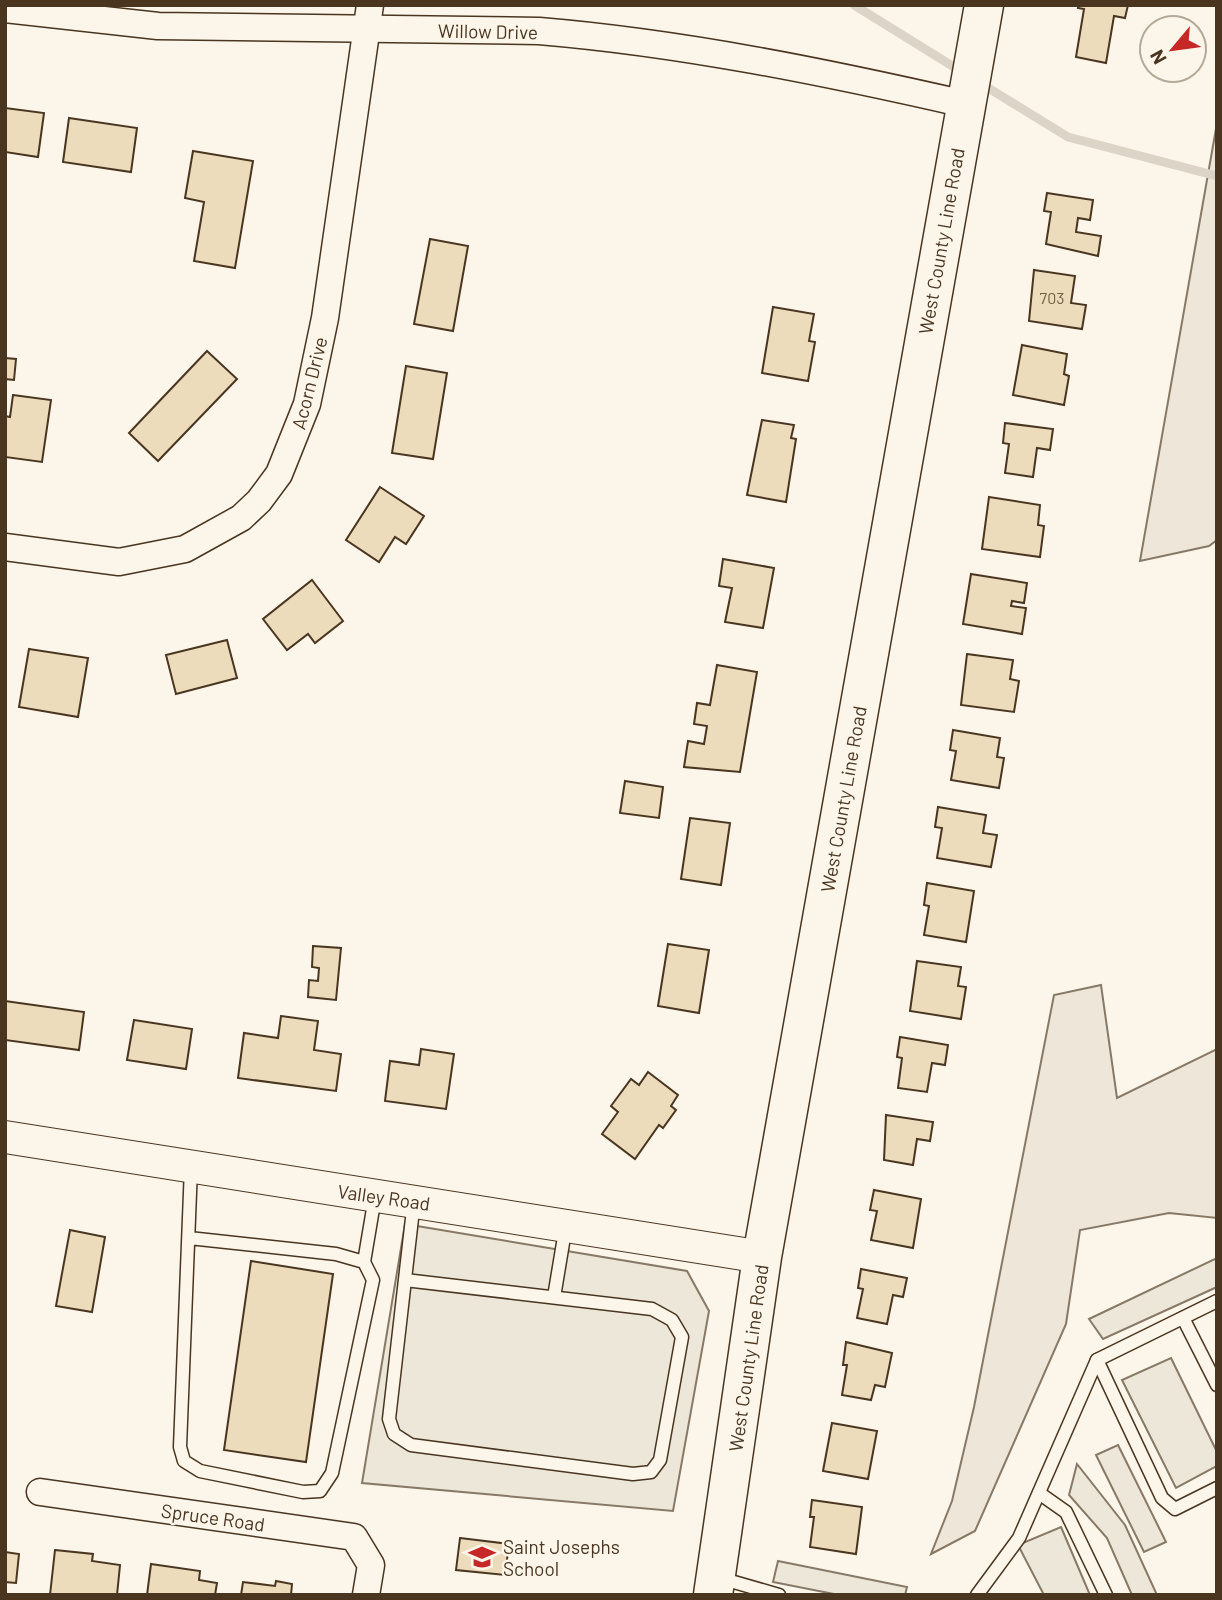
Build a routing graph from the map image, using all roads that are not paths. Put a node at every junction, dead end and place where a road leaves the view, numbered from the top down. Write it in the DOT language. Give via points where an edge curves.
graph roads {
  1 [pos="984,5"];
  2 [pos="5,9"];
  3 [pos="367,17"];
  4 [pos="965,104"];
  5 [pos="5,547"];
  6 [pos="5,1137"];
  7 [pos="191,1167"];
  8 [pos="375,1197"];
  9 [pos="414,1201"];
  10 [pos="566,1225"];
  11 [pos="189,1238"];
  12 [pos="762,1257"];
  13 [pos="364,1262"];
  14 [pos="405,1280"];
  15 [pos="554,1297"];
  16 [pos="1217,1301"];
  17 [pos="1182,1318"];
  18 [pos="1097,1360"];
  19 [pos="1217,1385"];
  20 [pos="1217,1488"];
  21 [pos="40,1492"];
  22 [pos="1039,1493"];
  23 [pos="715,1586"];
  24 [pos="366,1595"];
  25 [pos="779,1595"];
  26 [pos="977,1595"];
  27 [pos="1107,1595"];
  1 -- 4 [label="main road, West County Line Road"];
  2 -- 3 [label="street, Willow Drive" via="158,26"];
  3 -- 4 [label="street, Willow Drive" via="589,35 844,76"];
  3 -- 5 [label="street, Acorn Drive" via="325,318 307,404 279,474 241,518 185,549 119,562"];
  4 -- 12 [label="main road, West County Line Road"];
  6 -- 7 [label="street, Valley Road"];
  7 -- 8 [label="street, Valley Road"];
  7 -- 11 [label="lane"];
  8 -- 9 [label="street, Valley Road"];
  8 -- 13 [label="lane"];
  9 -- 10 [label="street, Valley Road"];
  9 -- 14 [label="lane"];
  10 -- 12 [label="street, Valley Road"];
  10 -- 15 [label="lane"];
  11 -- 13 [label="lane" via="336,1254"];
  11 -- 13 [label="lane" via="180,1447 184,1461 200,1471 303,1492 320,1491 332,1473 373,1280"];
  12 -- 23 [label="main road, West County Line Road"];
  14 -- 15 [label="lane"];
  14 -- 15 [label="lane" via="389,1419 394,1434 411,1446 633,1474 651,1472 660,1460 681,1337 672,1320 652,1308"];
  16 -- 17 [label="lane"];
  17 -- 18 [label="lane"];
  17 -- 19 [label="lane"];
  18 -- 20 [label="lane" via="1162,1498 1175,1509"];
  18 -- 22 [label="lane"];
  21 -- 24 [label="street, Spruce Road" via="354,1537 370,1565"];
  22 -- 26 [label="lane" via="1019,1538"];
  22 -- 27 [label="lane" via="1066,1512"];
  23 -- 25 [label="lane"];
}
